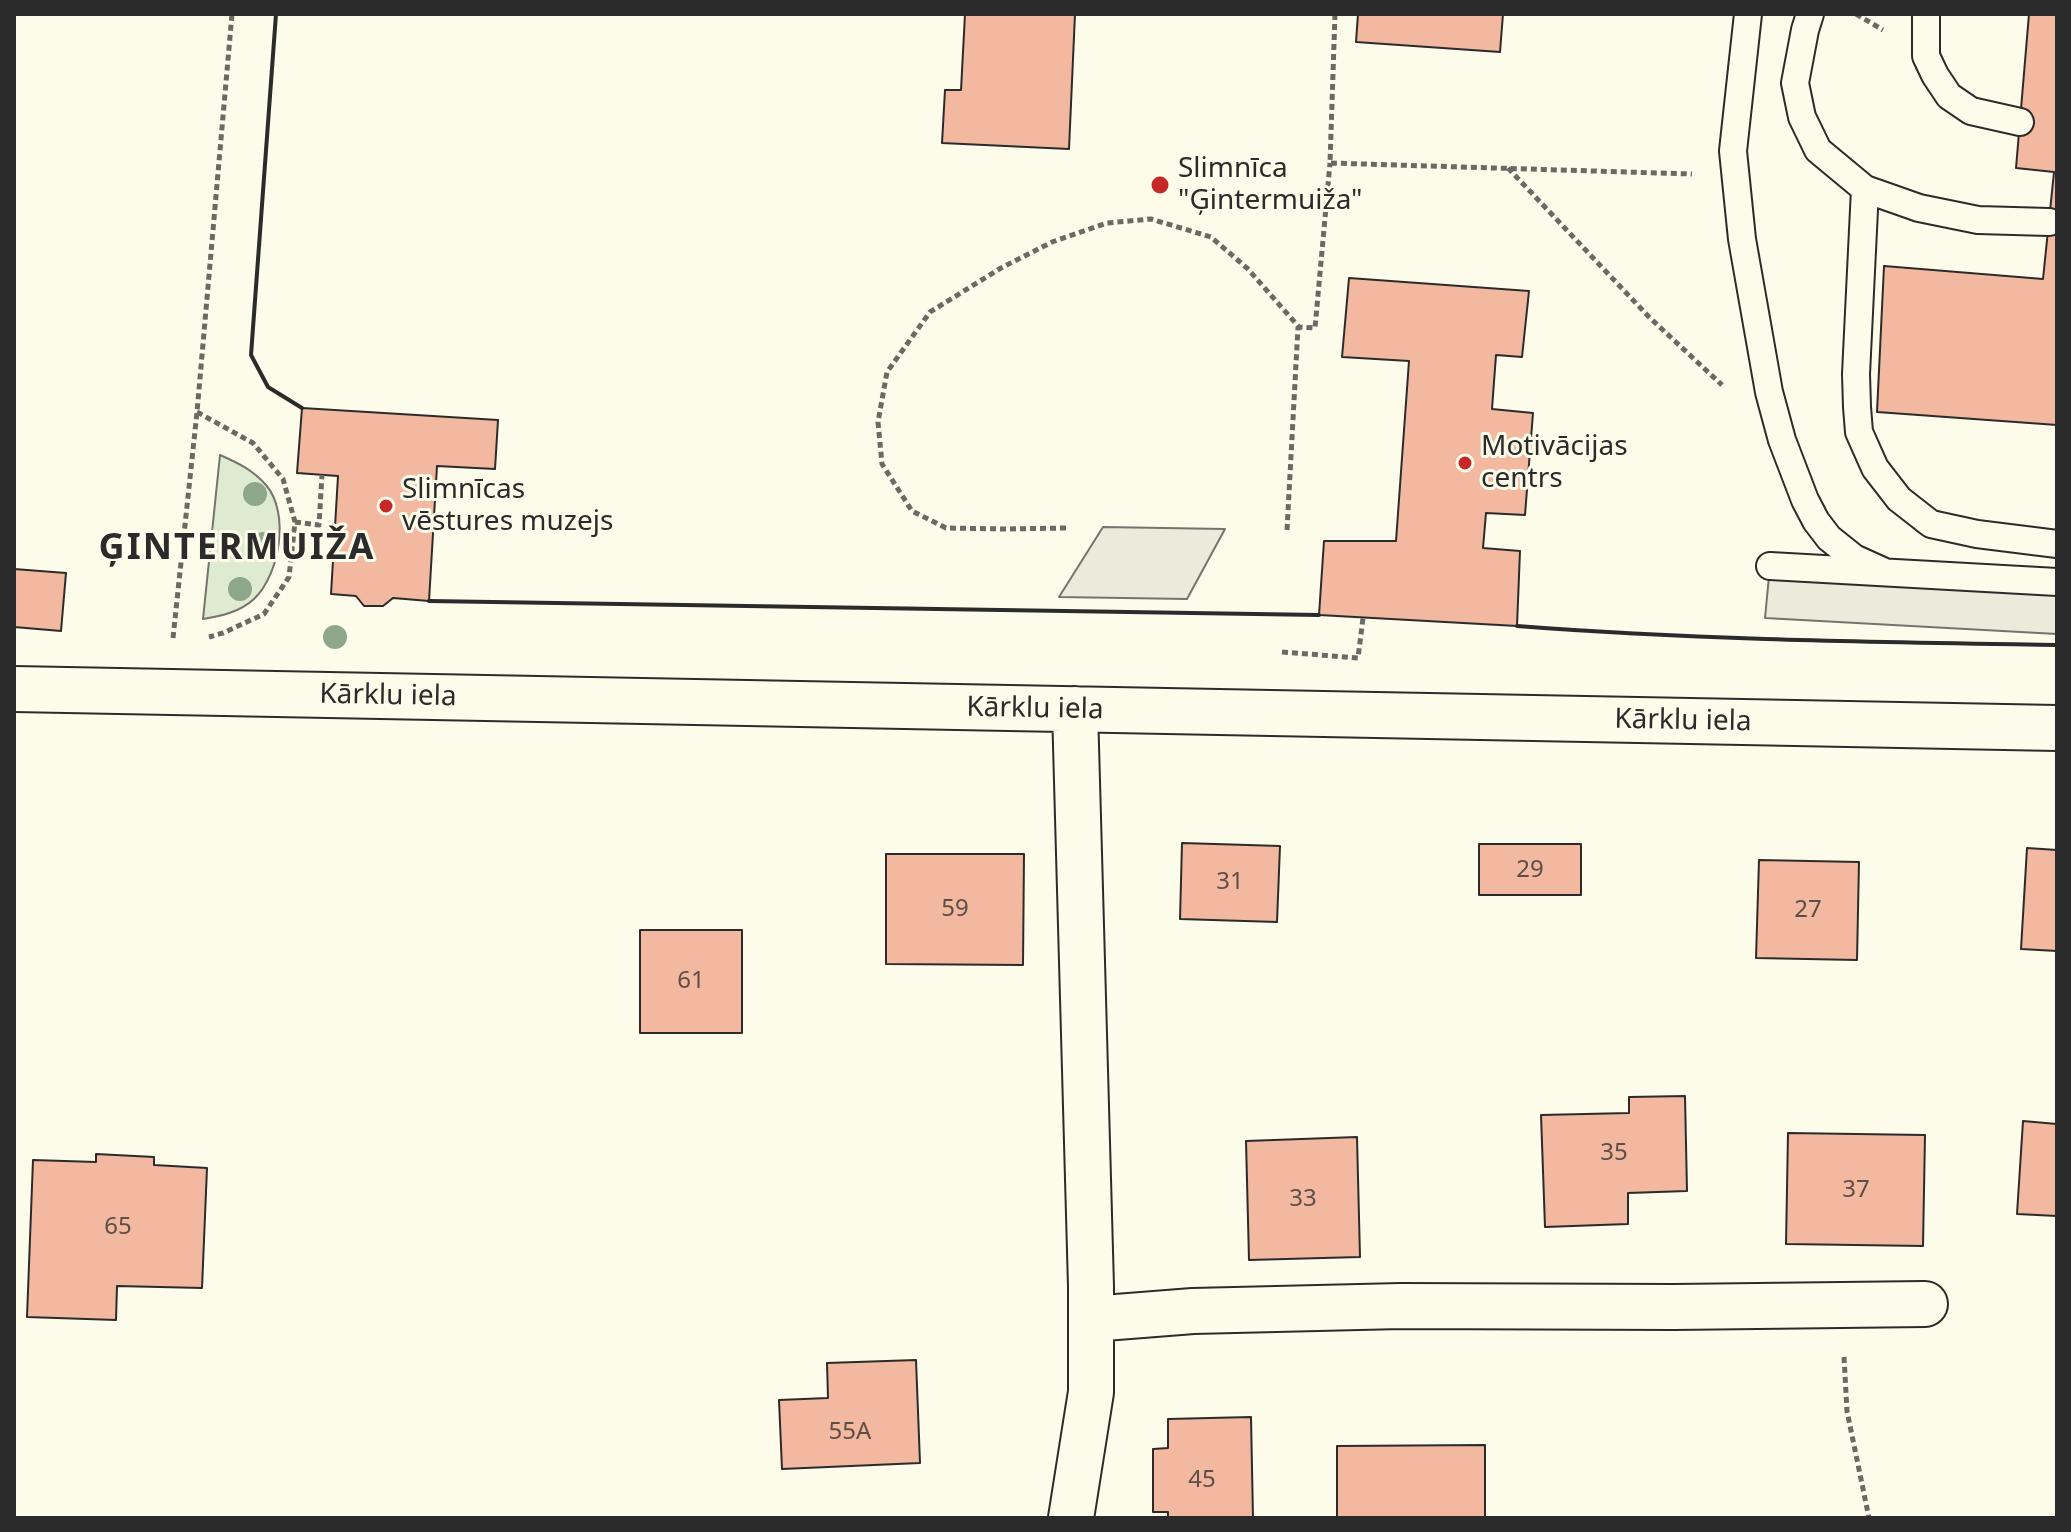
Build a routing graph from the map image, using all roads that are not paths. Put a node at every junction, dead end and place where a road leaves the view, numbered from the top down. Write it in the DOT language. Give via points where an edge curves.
graph roads {
  1 [pos="1748,14"];
  2 [pos="1810,14"];
  3 [pos="1926,14"];
  4 [pos="2020,122"];
  5 [pos="1865,189"];
  6 [pos="2049,222"];
  7 [pos="2057,544"];
  8 [pos="1770,566"];
  9 [pos="1885,572"];
  10 [pos="2057,582"];
  11 [pos="14,689"];
  12 [pos="1075,709"];
  13 [pos="2057,728"];
  14 [pos="1925,1304"];
  15 [pos="1091,1319"];
  16 [pos="1071,1518"];
  1 -- 9 [label="lane" via="1733,151 1742,239 1769,392 1782,440 1816,521 1854,558"];
  2 -- 5 [label="lane" via="1795,83 1802,117 1818,150"];
  3 -- 4 [label="lane" via="1926,56 1949,96 1971,111"];
  5 -- 6 [label="lane" via="1919,208 1978,220"];
  5 -- 7 [label="lane" via="1857,407 1859,432 1875,468 1899,499 1931,524"];
  8 -- 9 [label="lane"];
  9 -- 10 [label="lane"];
  11 -- 12 [label="street, Kārklu iela"];
  12 -- 13 [label="street, Kārklu iela"];
  12 -- 15 [label="street"];
  14 -- 15 [label="street" via="1401,1306"];
  15 -- 16 [label="street" via="1091,1392"];
}
